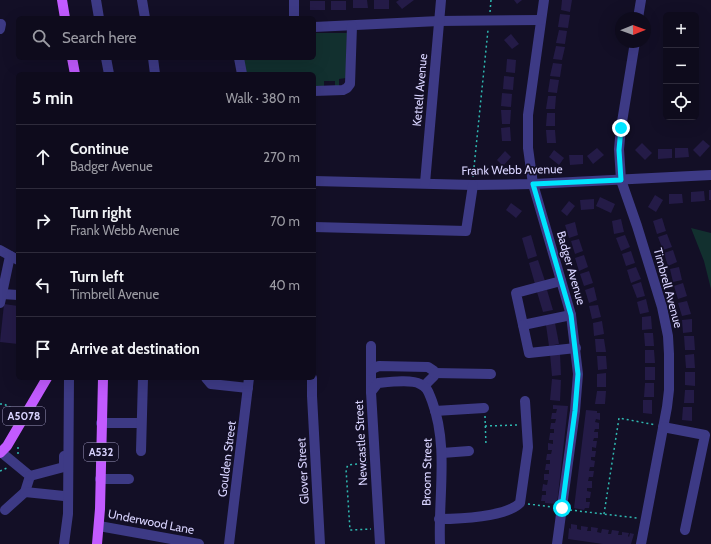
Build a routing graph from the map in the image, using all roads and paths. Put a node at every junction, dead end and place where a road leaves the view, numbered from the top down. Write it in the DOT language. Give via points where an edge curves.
graph roads {
  1 [pos="62,0"];
  2 [pos="96,0"];
  3 [pos="142,0"];
  4 [pos="294,0"];
  5 [pos="441,0"];
  6 [pos="491,0"];
  7 [pos="544,0"];
  8 [pos="641,0"];
  9 [pos="639,12"];
  10 [pos="65,16"];
  11 [pos="99,16"];
  12 [pos="145,16"];
  13 [pos="294,16"];
  14 [pos="489,20"];
  15 [pos="541,20"];
  16 [pos="439,21"];
  17 [pos="0,24"];
  18 [pos="352,26"];
  19 [pos="316,27"];
  20 [pos="0,29"];
  21 [pos="634,48"];
  22 [pos="72,60"];
  23 [pos="106,60"];
  24 [pos="153,60"];
  25 [pos="239,60"];
  26 [pos="75,72"];
  27 [pos="109,72"];
  28 [pos="155,72"];
  29 [pos="242,72"];
  30 [pos="316,91"];
  31 [pos="711,175"];
  32 [pos="621,180"];
  33 [pos="316,181"];
  34 [pos="425,183"];
  35 [pos="533,184"];
  36 [pos="473,185"];
  37 [pos="316,228"];
  38 [pos="0,250"];
  39 [pos="14,258"];
  40 [pos="561,281"];
  41 [pos="16,295"];
  42 [pos="1,298"];
  43 [pos="571,315"];
  44 [pos="523,325"];
  45 [pos="371,346"];
  46 [pos="576,348"];
  47 [pos="371,371"];
  48 [pos="434,373"];
  49 [pos="491,374"];
  50 [pos="46,380"];
  51 [pos="69,380"];
  52 [pos="103,380"];
  53 [pos="143,380"];
  54 [pos="208,380"];
  55 [pos="312,380"];
  56 [pos="249,383"];
  57 [pos="422,385"];
  58 [pos="371,392"];
  59 [pos="525,401"];
  60 [pos="0,404"];
  61 [pos="484,408"];
  62 [pos="435,411"];
  63 [pos="24,416"];
  64 [pos="101,423"];
  65 [pos="142,423"];
  66 [pos="526,425"];
  67 [pos="485,426"];
  68 [pos="663,427"];
  69 [pos="64,446"];
  70 [pos="486,446"];
  71 [pos="141,451"];
  72 [pos="469,451"];
  73 [pos="1,453"];
  74 [pos="442,453"];
  75 [pos="375,462"];
  76 [pos="30,476"];
  77 [pos="100,479"];
  78 [pos="129,479"];
  79 [pos="25,492"];
  80 [pos="64,496"];
  81 [pos="520,503"];
  82 [pos="562,508"];
  83 [pos="5,510"];
  84 [pos="604,514"];
  85 [pos="439,518"];
  86 [pos="646,520"];
  87 [pos="99,526"];
  88 [pos="379,528"];
  89 [pos="685,530"];
  90 [pos="179,542"];
  91 [pos="64,544"];
  92 [pos="97,544"];
  93 [pos="199,544"];
  94 [pos="229,544"];
  95 [pos="320,544"];
  96 [pos="380,544"];
  97 [pos="440,544"];
  98 [pos="557,544"];
  99 [pos="641,544"];
  1 -- 10 [label="main road"];
  2 -- 11 [label="street"];
  3 -- 12 [label="street"];
  4 -- 13 [label="street"];
  5 -- 16 [label="street, Kettell Avenue"];
  6 -- 14 [label="path"];
  7 -- 15 [label="street, Badger Avenue"];
  8 -- 9 [label="street"];
  14 -- 15 [label="street"];
  14 -- 16 [label="street"];
  14 -- 36 [label="path"];
  15 -- 35 [label="street, Badger Avenue" via="528,116 528,148"];
  16 -- 18 [label="street"];
  16 -- 34 [label="street, Kettell Avenue"];
  17 -- 20 [label="street"];
  18 -- 19 [label="street"];
  18 -- 30 [label="street" via="350,84 343,90"];
  21 -- 32 [label="street, Timbrell Avenue" via="621,128"];
  22 -- 26 [label="main road"];
  23 -- 27 [label="street"];
  24 -- 28 [label="street"];
  25 -- 29 [label="street"];
  31 -- 32 [label="street, Frank Webb Avenue"];
  32 -- 35 [label="street, Frank Webb Avenue"];
  32 -- 68 [label="street, Timbrell Avenue" via="660,299 668,336 669,390"];
  33 -- 34 [label="street, Frank Webb Avenue"];
  34 -- 36 [label="street, Frank Webb Avenue"];
  35 -- 36 [label="street, Frank Webb Avenue"];
  35 -- 40 [label="street, Badger Avenue"];
  36 -- 37 [label="street" via="466,231"];
  38 -- 39 [label="street"];
  39 -- 42 [label="street"];
  40 -- 43 [label="street, Badger Avenue"];
  40 -- 44 [label="street" via="516,293"];
  41 -- 42 [label="street"];
  43 -- 44 [label="street"];
  43 -- 46 [label="street, Badger Avenue"];
  44 -- 46 [label="street" via="529,353"];
  45 -- 47 [label="street"];
  46 -- 82 [label="street, Badger Avenue" via="578,374 575,411"];
  47 -- 48 [label="street" via="379,366 428,366"];
  47 -- 58 [label="street"];
  48 -- 49 [label="street"];
  48 -- 57 [label="street" via="434,376"];
  50 -- 63 [label="main road, A5078"];
  51 -- 91 [label="street" via="68,514"];
  52 -- 64 [label="main road, A532"];
  53 -- 65 [label="street"];
  54 -- 56 [label="street" via="211,384"];
  55 -- 95 [label="street, Glover Street"];
  56 -- 94 [label="street, Goulden Street"];
  57 -- 58 [label="street, Newcastle Street" via="378,383"];
  57 -- 62 [label="street, Broom Street" via="427,388"];
  58 -- 75 [label="street, Newcastle Street"];
  59 -- 66 [label="street"];
  60 -- 63 [label="path"];
  61 -- 62 [label="street"];
  61 -- 67 [label="path"];
  62 -- 74 [label="street, Broom Street"];
  63 -- 73 [label="main road, A5078"];
  64 -- 65 [label="street"];
  64 -- 77 [label="main road, A532"];
  65 -- 71 [label="street"];
  66 -- 67 [label="path"];
  66 -- 81 [label="street" via="528,447"];
  67 -- 70 [label="path"];
  68 -- 84 [label="path" via="619,418"];
  68 -- 86 [label="street, Timbrell Avenue"];
  68 -- 89 [label="street" via="705,435"];
  69 -- 76 [label="street" via="64,467"];
  72 -- 74 [label="street"];
  73 -- 76 [label="street"];
  74 -- 85 [label="street, Broom Street"];
  75 -- 88 [label="street, Newcastle Street"];
  75 -- 88 [label="path" via="352,464 346,469 350,530"];
  76 -- 79 [label="street"];
  77 -- 78 [label="street"];
  77 -- 87 [label="main road, A532"];
  79 -- 80 [label="street"];
  79 -- 83 [label="street"];
  81 -- 82 [label="path"];
  81 -- 85 [label="street" via="504,512 458,519"];
  82 -- 84 [label="path"];
  82 -- 98 [label="street, Badger Avenue"];
  84 -- 86 [label="path"];
  85 -- 97 [label="street, Broom Street"];
  86 -- 99 [label="street, Timbrell Avenue"];
  87 -- 90 [label="street, Underwood Lane"];
  87 -- 92 [label="main road, A532"];
  88 -- 96 [label="street, Newcastle Street"];
  90 -- 93 [label="street, Underwood Lane"];
}
